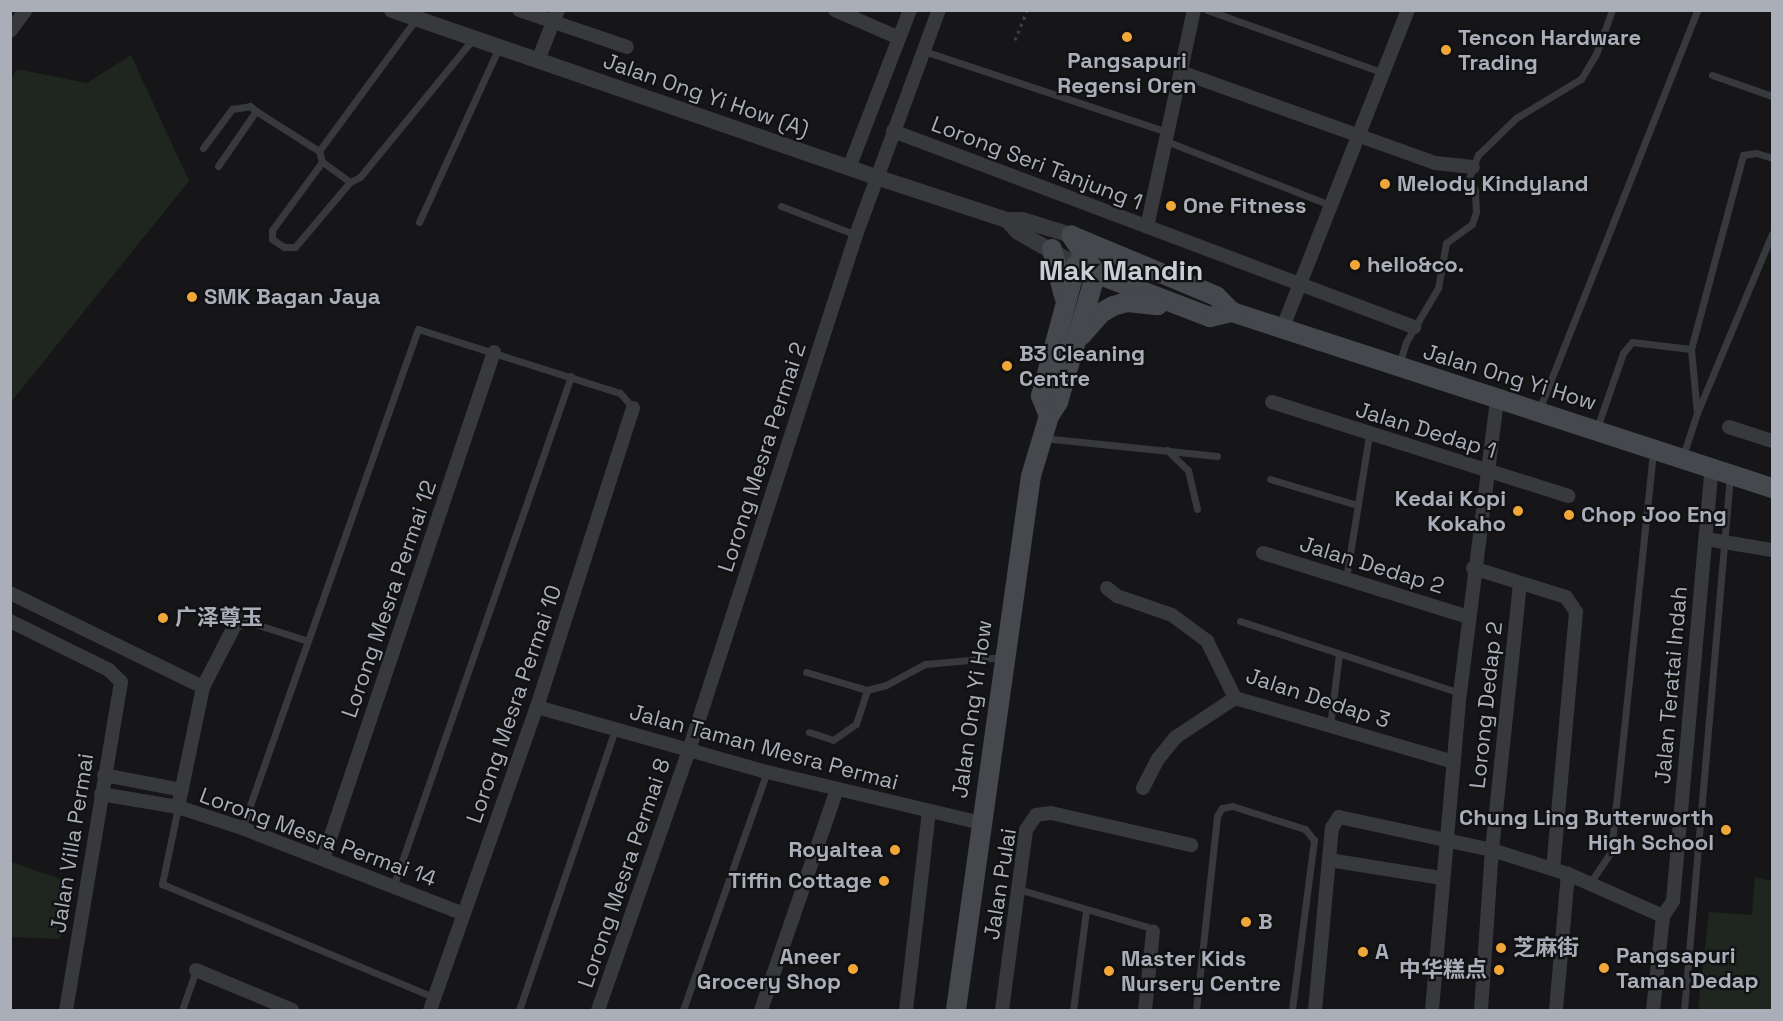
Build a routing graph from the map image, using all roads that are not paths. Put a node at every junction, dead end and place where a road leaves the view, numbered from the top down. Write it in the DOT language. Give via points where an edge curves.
graph roads {
  1 [pos="26,10"];
  2 [pos="392,10"];
  3 [pos="519,10"];
  4 [pos="835,10"];
  5 [pos="909,10"];
  6 [pos="939,10"];
  7 [pos="1194,10"];
  8 [pos="1207,10"];
  9 [pos="1408,10"];
  10 [pos="1612,10"];
  11 [pos="1697,10"];
  12 [pos="556,16"];
  13 [pos="416,19"];
  14 [pos="10,31"];
  15 [pos="473,38"];
  16 [pos="899,38"];
  17 [pos="499,47"];
  18 [pos="627,47"];
  19 [pos="924,51"];
  20 [pos="538,60"];
  21 [pos="1181,72"];
  22 [pos="1384,73"];
  23 [pos="1712,75"];
  24 [pos="1773,96"];
  25 [pos="256,111"];
  26 [pos="894,131"];
  27 [pos="1167,136"];
  28 [pos="1359,136"];
  29 [pos="203,148"];
  30 [pos="319,151"];
  31 [pos="1773,158"];
  32 [pos="322,162"];
  33 [pos="218,166"];
  34 [pos="1473,167"];
  35 [pos="849,168"];
  36 [pos="876,177"];
  37 [pos="350,182"];
  38 [pos="1330,205"];
  39 [pos="781,206"];
  40 [pos="1007,220"];
  41 [pos="419,222"];
  42 [pos="1147,227"];
  43 [pos="1773,234"];
  44 [pos="856,235"];
  45 [pos="1071,236"];
  46 [pos="1052,249"];
  47 [pos="1142,266"];
  48 [pos="1087,267"];
  49 [pos="1299,286"];
  50 [pos="1065,299"];
  51 [pos="1182,307"];
  52 [pos="1232,312"];
  53 [pos="1283,327"];
  54 [pos="1414,327"];
  55 [pos="1075,343"];
  56 [pos="1691,349"];
  57 [pos="494,352"];
  58 [pos="1399,367"];
  59 [pos="571,376"];
  60 [pos="1497,399"];
  61 [pos="1272,402"];
  62 [pos="633,408"];
  63 [pos="1538,411"];
  64 [pos="1697,413"];
  65 [pos="1049,416"];
  66 [pos="1729,427"];
  67 [pos="1596,429"];
  68 [pos="1369,435"];
  69 [pos="1041,438"];
  70 [pos="1773,441"];
  71 [pos="1167,450"];
  72 [pos="1654,450"];
  73 [pos="1217,456"];
  74 [pos="1682,459"];
  75 [pos="1486,471"];
  76 [pos="1721,471"];
  77 [pos="1270,479"];
  78 [pos="1773,488"];
  79 [pos="1568,495"];
  80 [pos="1357,504"];
  81 [pos="1197,509"];
  82 [pos="1706,539"];
  83 [pos="1723,542"];
  84 [pos="1773,550"];
  85 [pos="1263,553"];
  86 [pos="1473,568"];
  87 [pos="1346,579"];
  88 [pos="1520,584"];
  89 [pos="1107,588"];
  90 [pos="10,593"];
  91 [pos="1469,617"];
  92 [pos="243,620"];
  93 [pos="10,621"];
  94 [pos="1240,621"];
  95 [pos="308,641"];
  96 [pos="1339,654"];
  97 [pos="1004,657"];
  98 [pos="806,672"];
  99 [pos="203,687"];
  100 [pos="867,690"];
  101 [pos="1460,693"];
  102 [pos="1235,698"];
  103 [pos="537,707"];
  104 [pos="1330,726"];
  105 [pos="615,730"];
  106 [pos="809,732"];
  107 [pos="689,750"];
  108 [pos="1454,762"];
  109 [pos="767,772"];
  110 [pos="104,775"];
  111 [pos="1143,788"];
  112 [pos="837,789"];
  113 [pos="182,790"];
  114 [pos="101,794"];
  115 [pos="178,807"];
  116 [pos="929,811"];
  117 [pos="981,823"];
  118 [pos="243,828"];
  119 [pos="1446,841"];
  120 [pos="1191,845"];
  121 [pos="1492,850"];
  122 [pos="323,859"];
  123 [pos="1329,860"];
  124 [pos="1553,868"];
  125 [pos="1568,874"];
  126 [pos="1441,878"];
  127 [pos="1590,883"];
  128 [pos="393,887"];
  129 [pos="1018,889"];
  130 [pos="1086,911"];
  131 [pos="464,914"];
  132 [pos="1663,916"];
  133 [pos="1153,931"];
  134 [pos="196,970"];
  135 [pos="434,997"];
  136 [pos="66,1011"];
  137 [pos="182,1011"];
  138 [pos="292,1011"];
  139 [pos="430,1011"];
  140 [pos="519,1011"];
  141 [pos="598,1011"];
  142 [pos="683,1011"];
  143 [pos="761,1011"];
  144 [pos="906,1011"];
  145 [pos="956,1011"];
  146 [pos="1002,1011"];
  147 [pos="1073,1011"];
  148 [pos="1145,1011"];
  149 [pos="1196,1011"];
  150 [pos="1292,1011"];
  151 [pos="1315,1011"];
  152 [pos="1432,1011"];
  153 [pos="1481,1011"];
  154 [pos="1556,1011"];
  155 [pos="1653,1011"];
  156 [pos="1684,1011"];
  1 -- 14 [label="street"];
  2 -- 13 [label="street, Jalan Ong Yi How (A)"];
  3 -- 12 [label="street"];
  4 -- 16 [label="street"];
  5 -- 16 [label="street"];
  6 -- 19 [label="street, Lorong Mesra Permai 2"];
  7 -- 21 [label="street"];
  8 -- 22 [label="lane"];
  9 -- 22 [label="street"];
  10 -- 34 [label="lane" via="1596,54 1581,79 1516,117 1478,155"];
  11 -- 63 [label="lane"];
  12 -- 18 [label="street"];
  12 -- 20 [label="street"];
  13 -- 15 [label="street, Jalan Ong Yi How (A)"];
  13 -- 30 [label="lane"];
  15 -- 17 [label="street, Jalan Ong Yi How (A)"];
  15 -- 37 [label="lane" via="360,177"];
  16 -- 35 [label="street"];
  17 -- 20 [label="street, Jalan Ong Yi How (A)"];
  17 -- 41 [label="lane"];
  19 -- 26 [label="street, Lorong Mesra Permai 2"];
  19 -- 27 [label="lane"];
  20 -- 35 [label="street, Jalan Ong Yi How (A)"];
  21 -- 27 [label="street"];
  21 -- 28 [label="street"];
  22 -- 28 [label="street"];
  23 -- 24 [label="lane"];
  25 -- 29 [label="lane" via="250,106 232,109"];
  25 -- 30 [label="lane"];
  25 -- 33 [label="lane"];
  26 -- 36 [label="street, Lorong Mesra Permai 2"];
  26 -- 42 [label="street, Lorong Seri Tanjung 1"];
  27 -- 38 [label="lane"];
  27 -- 42 [label="street"];
  28 -- 34 [label="street" via="1435,163"];
  28 -- 38 [label="street"];
  30 -- 32 [label="lane"];
  31 -- 56 [label="lane" via="1756,153 1743,155"];
  32 -- 37 [label="lane"];
  32 -- 37 [label="lane" via="272,230 272,239 284,247 296,247"];
  34 -- 54 [label="lane" via="1469,178 1475,190 1472,224 1446,243 1438,288"];
  35 -- 36 [label="street, Jalan Ong Yi How (A)"];
  36 -- 40 [label="street, Jalan Ong Yi How (A)"];
  36 -- 44 [label="street, Lorong Mesra Permai 2"];
  38 -- 49 [label="street"];
  39 -- 44 [label="lane"];
  40 -- 45 [label="street, Jalan Ong Yi How (A)" via="1023,220"];
  40 -- 46 [label="street, Jalan Ong Yi How (A)" via="1018,232"];
  42 -- 49 [label="street, Lorong Seri Tanjung 1"];
  43 -- 64 [label="lane"];
  44 -- 107 [label="street, Lorong Mesra Permai 2"];
  45 -- 47 [label="main road, Jalan Ong Yi How"];
  45 -- 48 [label="main road"];
  46 -- 48 [label="street, Jalan Ong Yi How (A)"];
  46 -- 50 [label="main road"];
  47 -- 48 [label="main road"];
  47 -- 52 [label="main road, Jalan Ong Yi How" via="1216,296"];
  48 -- 50 [label="main road"];
  48 -- 51 [label="main road, Jalan Ong Yi How"];
  48 -- 55 [label="main road, Jalan Ong Yi How"];
  49 -- 53 [label="street"];
  49 -- 54 [label="street, Lorong Seri Tanjung 1"];
  50 -- 65 [label="main road" via="1041,396"];
  51 -- 52 [label="main road, Jalan Ong Yi How" via="1210,317"];
  51 -- 55 [label="main road" via="1127,302 1113,306 1101,313"];
  52 -- 53 [label="main road, Jalan Ong Yi How"];
  53 -- 58 [label="main road, Jalan Ong Yi How"];
  54 -- 58 [label="lane"];
  55 -- 65 [label="main road, Jalan Ong Yi How" via="1058,402"];
  56 -- 64 [label="lane"];
  56 -- 67 [label="lane" via="1632,342 1623,354"];
  57 -- 59 [label="lane"];
  57 -- 95 [label="lane" via="425,329 418,329 413,336"];
  57 -- 122 [label="street, Lorong Mesra Permai 12"];
  58 -- 60 [label="main road, Jalan Ong Yi How"];
  59 -- 62 [label="lane" via="620,393"];
  59 -- 128 [label="lane"];
  60 -- 63 [label="main road, Jalan Ong Yi How"];
  60 -- 75 [label="street"];
  61 -- 68 [label="street, Jalan Dedap 1"];
  62 -- 103 [label="street, Lorong Mesra Permai 10"];
  63 -- 67 [label="main road, Jalan Ong Yi How"];
  64 -- 74 [label="lane"];
  65 -- 69 [label="main road, Jalan Ong Yi How"];
  66 -- 70 [label="street"];
  67 -- 72 [label="main road, Jalan Ong Yi How"];
  68 -- 75 [label="street, Jalan Dedap 1"];
  68 -- 80 [label="lane"];
  69 -- 71 [label="lane"];
  69 -- 97 [label="main road, Jalan Ong Yi How" via="1031,476"];
  71 -- 73 [label="lane"];
  71 -- 81 [label="lane" via="1188,470"];
  72 -- 74 [label="main road, Jalan Ong Yi How"];
  72 -- 127 [label="lane" via="1611,852"];
  74 -- 76 [label="main road, Jalan Ong Yi How"];
  75 -- 79 [label="street, Jalan Dedap 1"];
  75 -- 86 [label="street"];
  76 -- 78 [label="main road, Jalan Ong Yi How"];
  76 -- 82 [label="street, Jalan Teratai Indah"];
  76 -- 83 [label="lane"];
  77 -- 80 [label="lane"];
  80 -- 87 [label="lane"];
  82 -- 83 [label="street"];
  82 -- 132 [label="street, Jalan Teratai Indah" via="1673,901"];
  83 -- 84 [label="street"];
  83 -- 156 [label="lane"];
  85 -- 87 [label="street, Jalan Dedap 2"];
  86 -- 88 [label="street"];
  86 -- 91 [label="street"];
  87 -- 91 [label="street, Jalan Dedap 2"];
  88 -- 121 [label="street, Lorong Dedap 2"];
  88 -- 124 [label="street" via="1566,597 1576,612"];
  89 -- 102 [label="street, Jalan Dedap 3" via="1117,596 1172,615 1207,641"];
  90 -- 99 [label="street"];
  91 -- 101 [label="street"];
  92 -- 95 [label="lane"];
  92 -- 99 [label="street, Lorong Mesra Permai 14" via="235,625"];
  93 -- 110 [label="street, Jalan Villa Permai" via="109,670 121,682"];
  94 -- 96 [label="lane"];
  95 -- 118 [label="lane"];
  96 -- 101 [label="lane"];
  96 -- 104 [label="lane"];
  97 -- 100 [label="lane" via="925,664"];
  97 -- 117 [label="main road, Jalan Ong Yi How"];
  98 -- 100 [label="lane"];
  99 -- 113 [label="street, Lorong Mesra Permai 14"];
  100 -- 106 [label="lane" via="856,724 832,740"];
  101 -- 108 [label="street"];
  102 -- 104 [label="street, Jalan Dedap 3"];
  102 -- 111 [label="street" via="1176,737 1158,759"];
  103 -- 105 [label="street, Jalan Taman Mesra Permai"];
  103 -- 131 [label="street, Lorong Mesra Permai 10"];
  104 -- 108 [label="street, Jalan Dedap 3"];
  105 -- 107 [label="street, Jalan Taman Mesra Permai"];
  105 -- 140 [label="lane"];
  107 -- 109 [label="street, Jalan Taman Mesra Permai"];
  107 -- 141 [label="street, Lorong Mesra Permai 8"];
  108 -- 119 [label="street"];
  109 -- 112 [label="street, Jalan Taman Mesra Permai"];
  109 -- 142 [label="lane"];
  110 -- 113 [label="street"];
  110 -- 114 [label="street, Jalan Villa Permai"];
  112 -- 116 [label="street, Jalan Taman Mesra Permai"];
  112 -- 143 [label="street"];
  113 -- 115 [label="street, Lorong Mesra Permai 14"];
  114 -- 115 [label="street"];
  114 -- 136 [label="street, Jalan Villa Permai"];
  115 -- 118 [label="street, Lorong Mesra Permai 14"];
  115 -- 135 [label="lane" via="162,884"];
  116 -- 117 [label="street, Jalan Taman Mesra Permai"];
  116 -- 144 [label="street"];
  117 -- 145 [label="main road, Jalan Ong Yi How"];
  118 -- 122 [label="street, Lorong Mesra Permai 14"];
  119 -- 121 [label="street"];
  119 -- 123 [label="street" via="1339,817 1334,820"];
  119 -- 126 [label="street"];
  120 -- 129 [label="street, Jalan Pulai" via="1051,813 1036,815 1026,830"];
  121 -- 124 [label="street"];
  121 -- 153 [label="street, Lorong Dedap 2"];
  122 -- 128 [label="street, Lorong Mesra Permai 14"];
  123 -- 126 [label="street"];
  123 -- 151 [label="street"];
  124 -- 125 [label="street"];
  125 -- 127 [label="street"];
  125 -- 154 [label="street"];
  126 -- 152 [label="street"];
  127 -- 132 [label="street"];
  128 -- 131 [label="street, Lorong Mesra Permai 14"];
  129 -- 130 [label="lane"];
  129 -- 146 [label="street, Jalan Pulai"];
  130 -- 133 [label="lane"];
  130 -- 147 [label="lane"];
  131 -- 135 [label="street, Lorong Mesra Permai 10"];
  132 -- 155 [label="street, Jalan Teratai Indah"];
  133 -- 148 [label="street"];
  134 -- 137 [label="lane"];
  134 -- 138 [label="street"];
  135 -- 139 [label="street, Lorong Mesra Permai 10"];
  149 -- 150 [label="lane" via="1217,816 1222,808 1232,806 1305,829 1314,840"];
}
